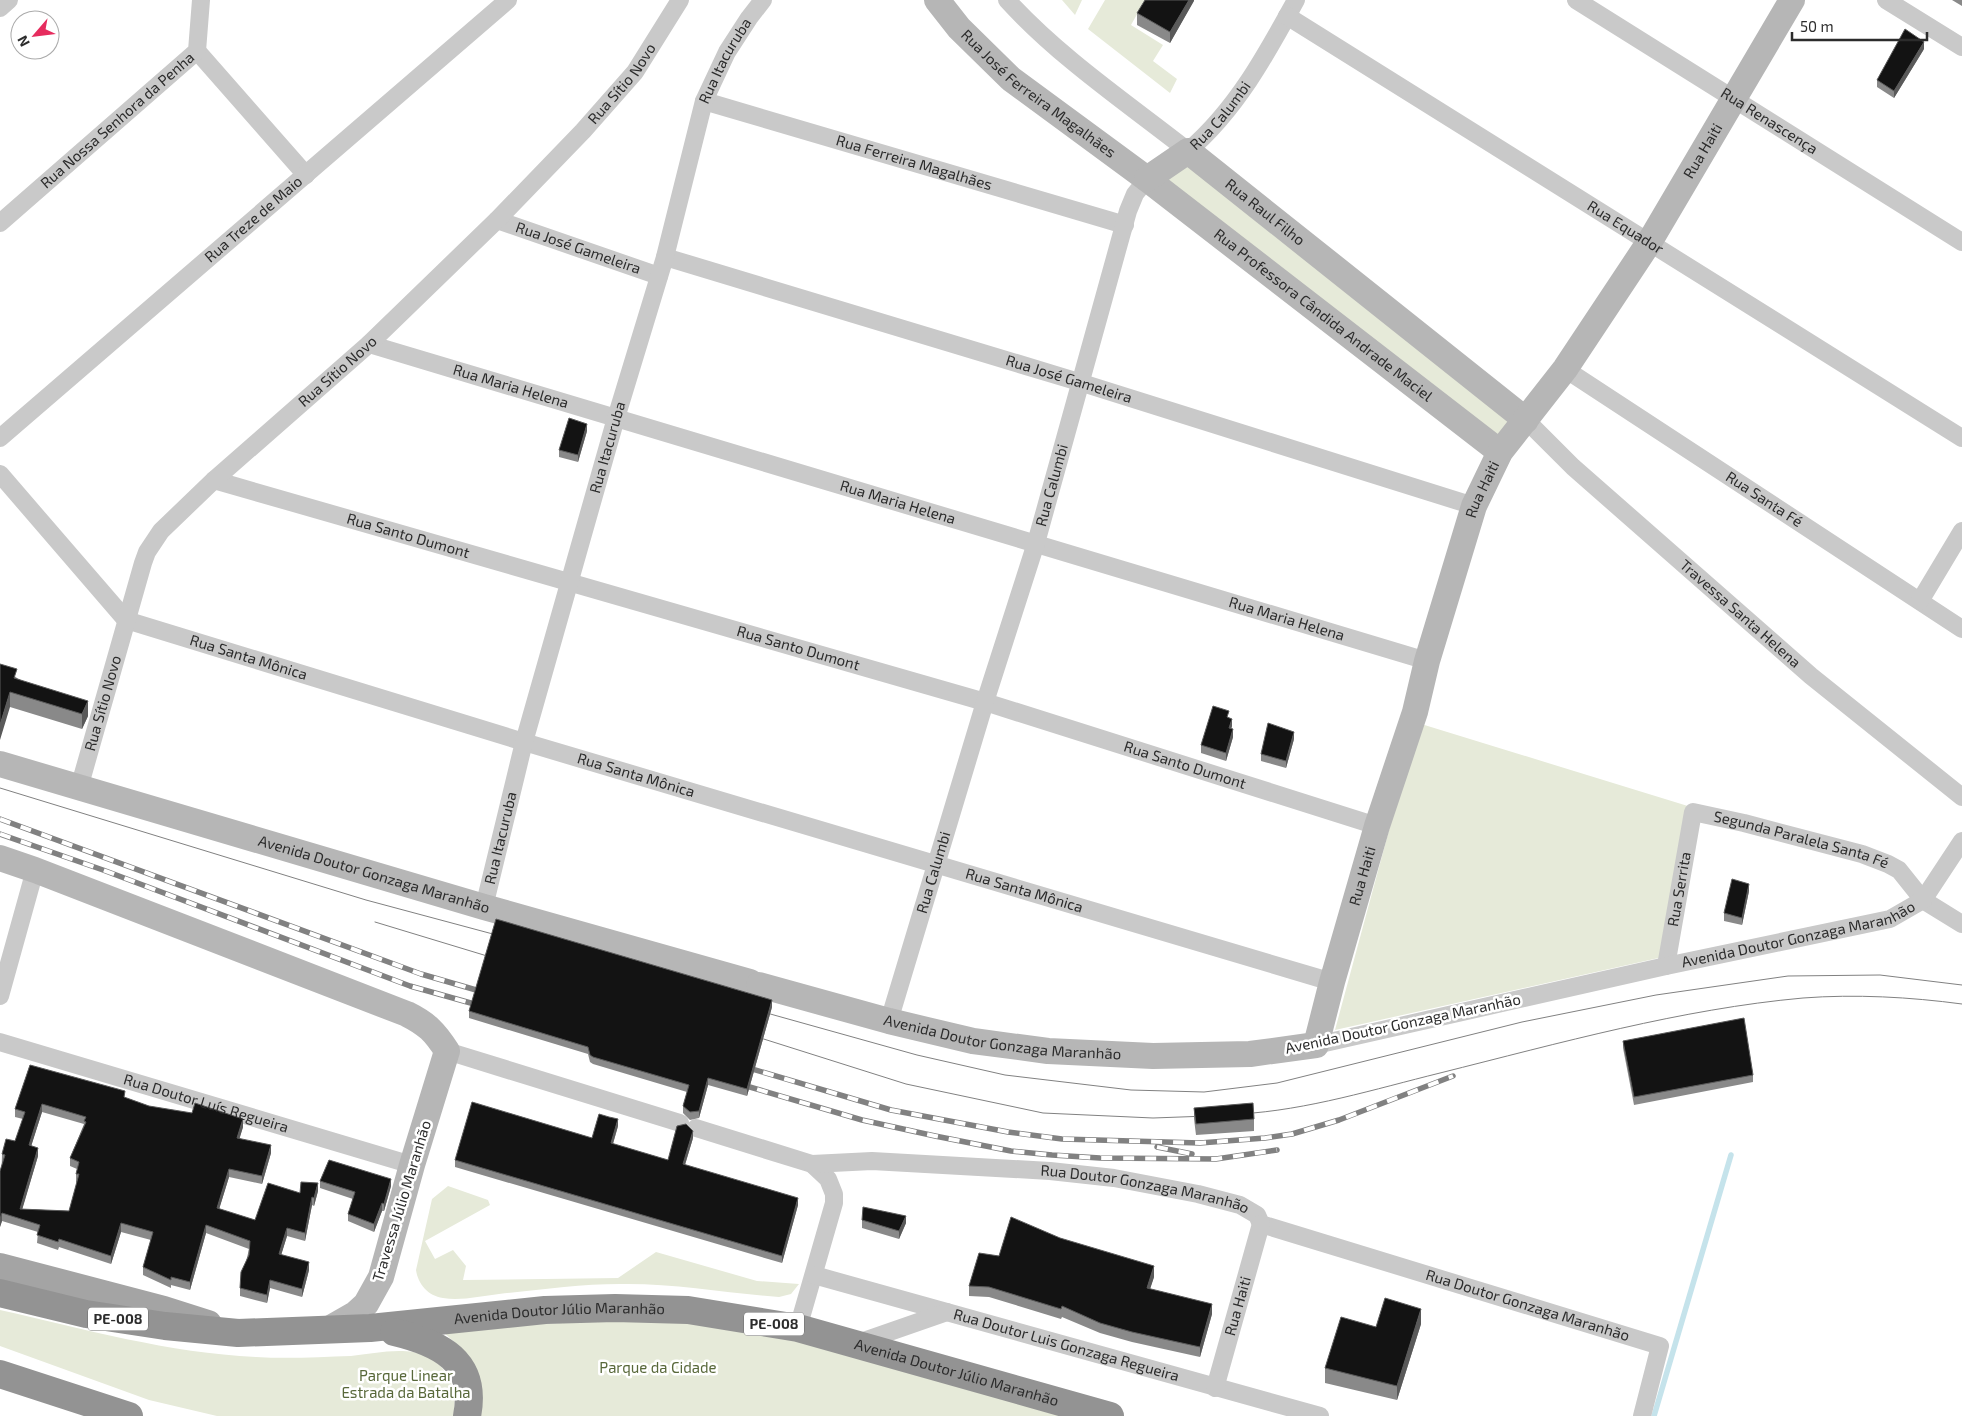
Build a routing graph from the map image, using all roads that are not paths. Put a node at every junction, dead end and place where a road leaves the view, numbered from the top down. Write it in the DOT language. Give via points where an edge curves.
graph roads {
  1 [pos="9,0"];
  2 [pos="201,0"];
  3 [pos="508,0"];
  4 [pos="680,0"];
  5 [pos="763,0"];
  6 [pos="937,0"];
  7 [pos="1007,0"];
  8 [pos="1296,0"];
  9 [pos="1576,0"];
  10 [pos="1792,0"];
  11 [pos="1886,0"];
  12 [pos="0,8"];
  13 [pos="1287,16"];
  14 [pos="1962,47"];
  15 [pos="197,51"];
  16 [pos="1734,98"];
  17 [pos="704,101"];
  18 [pos="1188,151"];
  19 [pos="306,176"];
  20 [pos="1147,178"];
  21 [pos="497,220"];
  22 [pos="0,223"];
  23 [pos="1125,225"];
  24 [pos="1650,241"];
  25 [pos="1962,242"];
  26 [pos="665,257"];
  27 [pos="659,276"];
  28 [pos="369,344"];
  29 [pos="1565,369"];
  30 [pos="1079,382"];
  31 [pos="616,418"];
  32 [pos="1526,420"];
  33 [pos="0,438"];
  34 [pos="1962,438"];
  35 [pos="1500,452"];
  36 [pos="0,474"];
  37 [pos="214,480"];
  38 [pos="1474,506"];
  39 [pos="1962,531"];
  40 [pos="1036,543"];
  41 [pos="569,583"];
  42 [pos="1920,601"];
  43 [pos="126,620"];
  44 [pos="1962,629"];
  45 [pos="1427,661"];
  46 [pos="985,702"];
  47 [pos="524,742"];
  48 [pos="0,764"];
  49 [pos="79,788"];
  50 [pos="1962,797"];
  51 [pos="1693,812"];
  52 [pos="1377,826"];
  53 [pos="1962,841"];
  54 [pos="0,858"];
  55 [pos="936,864"];
  56 [pos="35,870"];
  57 [pos="1922,900"];
  58 [pos="484,907"];
  59 [pos="1962,924"];
  60 [pos="1666,966"];
  61 [pos="1332,982"];
  62 [pos="0,996"];
  63 [pos="889,1021"];
  64 [pos="0,1042"];
  65 [pos="1316,1045"];
  66 [pos="447,1051"];
  67 [pos="412,1164"];
  68 [pos="812,1164"];
  69 [pos="1261,1224"];
  70 [pos="0,1267"];
  71 [pos="814,1275"];
  72 [pos="0,1293"];
  73 [pos="947,1312"];
  74 [pos="370,1328"];
  75 [pos="798,1328"];
  76 [pos="327,1330"];
  77 [pos="238,1333"];
  78 [pos="853,1344"];
  79 [pos="0,1374"];
  80 [pos="1215,1388"];
  81 [pos="129,1416"];
  82 [pos="467,1416"];
  83 [pos="1110,1416"];
  84 [pos="1320,1416"];
  85 [pos="1642,1416"];
  1 -- 12 [label="street"];
  2 -- 15 [label="street, Rua Nossa Senhora da Penha"];
  3 -- 19 [label="street, Rua Treze de Maio"];
  4 -- 21 [label="street, Rua Sítio Novo" via="635,72 612,101"];
  5 -- 17 [label="street, Rua Itacuruba" via="727,52"];
  6 -- 20 [label="street, Rua José Ferreira Magalhães" via="959,28 1011,80"];
  7 -- 18 [label="street, Rua Raul Filho" via="1062,52"];
  8 -- 13 [label="street, Rua Calumbi"];
  9 -- 16 [label="street, Rua Renascença"];
  10 -- 16 [label="street, Rua Haiti"];
  11 -- 14 [label="street"];
  13 -- 18 [label="street, Rua Calumbi" via="1235,102 1209,134"];
  13 -- 24 [label="street, Rua Equador"];
  15 -- 19 [label="street"];
  15 -- 22 [label="street, Rua Nossa Senhora da Penha"];
  16 -- 24 [label="street, Rua Haiti"];
  16 -- 25 [label="street, Rua Renascença"];
  17 -- 23 [label="street, Rua Ferreira Magalhães"];
  17 -- 26 [label="street, Rua Itacuruba"];
  18 -- 20 [label="street, Rua Calumbi"];
  18 -- 32 [label="street, Rua Raul Filho"];
  19 -- 33 [label="street, Rua Treze de Maio"];
  20 -- 23 [label="street, Rua Calumbi" via="1135,194"];
  20 -- 35 [label="street, Rua Professora Cândida Andrade Maciel"];
  21 -- 27 [label="street, Rua José Gameleira"];
  21 -- 28 [label="street, Rua Sítio Novo"];
  23 -- 30 [label="street, Rua Calumbi"];
  24 -- 29 [label="street, Rua Haiti"];
  24 -- 34 [label="street, Rua Equador"];
  26 -- 27 [label="street, Rua Itacuruba"];
  26 -- 30 [label="street, Rua José Gameleira"];
  27 -- 31 [label="street, Rua Itacuruba"];
  28 -- 31 [label="street, Rua Maria Helena"];
  28 -- 37 [label="street, Rua Sítio Novo"];
  29 -- 32 [label="street, Rua Haiti"];
  29 -- 42 [label="street, Rua Santa Fé"];
  30 -- 38 [label="street, Rua José Gameleira"];
  30 -- 40 [label="street, Rua Calumbi"];
  31 -- 40 [label="street, Rua Maria Helena"];
  31 -- 41 [label="street, Rua Itacuruba"];
  32 -- 35 [label="street, Rua Haiti"];
  32 -- 50 [label="street, Travessa Santa Helena" via="1580,473 1811,676"];
  35 -- 38 [label="street, Rua Haiti"];
  36 -- 43 [label="street"];
  37 -- 41 [label="street, Rua Santo Dumont"];
  37 -- 43 [label="street, Rua Sítio Novo" via="154,542 143,563"];
  38 -- 45 [label="street, Rua Haiti"];
  39 -- 42 [label="street"];
  40 -- 45 [label="street, Rua Maria Helena"];
  40 -- 46 [label="street, Rua Calumbi"];
  41 -- 46 [label="street, Rua Santo Dumont"];
  41 -- 47 [label="street, Rua Itacuruba"];
  42 -- 44 [label="street, Rua Santa Fé"];
  43 -- 47 [label="street, Rua Santa Mônica"];
  43 -- 49 [label="street, Rua Sítio Novo"];
  45 -- 52 [label="street, Rua Haiti" via="1415,712"];
  46 -- 52 [label="street, Rua Santo Dumont"];
  46 -- 55 [label="street, Rua Calumbi"];
  47 -- 55 [label="street, Rua Santa Mônica"];
  47 -- 58 [label="street, Rua Itacuruba"];
  48 -- 49 [label="street, Avenida Doutor Gonzaga Maranhão"];
  49 -- 58 [label="street, Avenida Doutor Gonzaga Maranhão"];
  51 -- 57 [label="street, Segunda Paralela Santa Fé" via="1862,854 1899,870"];
  51 -- 60 [label="street, Rua Serrita"];
  52 -- 61 [label="street, Rua Haiti"];
  53 -- 57 [label="street"];
  54 -- 56 [label="street"];
  55 -- 61 [label="street, Rua Santa Mônica"];
  55 -- 63 [label="street, Rua Calumbi"];
  56 -- 62 [label="street"];
  56 -- 66 [label="street" via="407,1014 424,1022"];
  57 -- 59 [label="street, Segunda Paralela Santa Fé"];
  57 -- 60 [label="street, Avenida Doutor Gonzaga Maranhão" via="1890,918"];
  58 -- 63 [label="street, Avenida Doutor Gonzaga Maranhão"];
  60 -- 65 [label="street, Avenida Doutor Gonzaga Maranhão"];
  61 -- 65 [label="street, Rua Haiti"];
  63 -- 65 [label="street, Avenida Doutor Gonzaga Maranhão" via="973,1041 1048,1051 1153,1056 1250,1054"];
  64 -- 67 [label="street, Rua Doutor Luís Regueira"];
  66 -- 67 [label="street, Travessa Júlio Maranhão"];
  66 -- 68 [label="street"];
  67 -- 76 [label="street, Travessa Júlio Maranhão" via="374,1292 355,1314"];
  68 -- 69 [label="street, Rua Doutor Gonzaga Maranhão" via="872,1161 1114,1178 1240,1205 1257,1215"];
  68 -- 71 [label="street" via="828,1179 834,1194"];
  69 -- 80 [label="street, Rua Haiti"];
  69 -- 85 [label="street, Rua Doutor Gonzaga Maranhão" via="1660,1346"];
  70 -- 77 [label="main road"];
  71 -- 73 [label="street, Rua Doutor Luis Gonzaga Regueira"];
  71 -- 75 [label="street"];
  72 -- 77 [label="highway, Avenida Doutor Júlio Maranhão / PE-008" via="86,1314"];
  73 -- 78 [label="street"];
  73 -- 80 [label="street, Rua Doutor Luis Gonzaga Regueira"];
  74 -- 75 [label="highway, Avenida Doutor Júlio Maranhão / PE-008" via="545,1310 615,1308 688,1310"];
  74 -- 76 [label="highway, Avenida Doutor Júlio Maranhão / PE-008"];
  74 -- 82 [label="highway" via="436,1345 455,1360 467,1376 470,1398"];
  75 -- 78 [label="highway, Avenida Doutor Júlio Maranhão / PE-008"];
  76 -- 77 [label="highway, Avenida Doutor Júlio Maranhão / PE-008"];
  78 -- 83 [label="highway, Avenida Doutor Júlio Maranhão / PE-008"];
  79 -- 81 [label="highway"];
  80 -- 84 [label="street, Rua Doutor Luis Gonzaga Regueira"];
}
